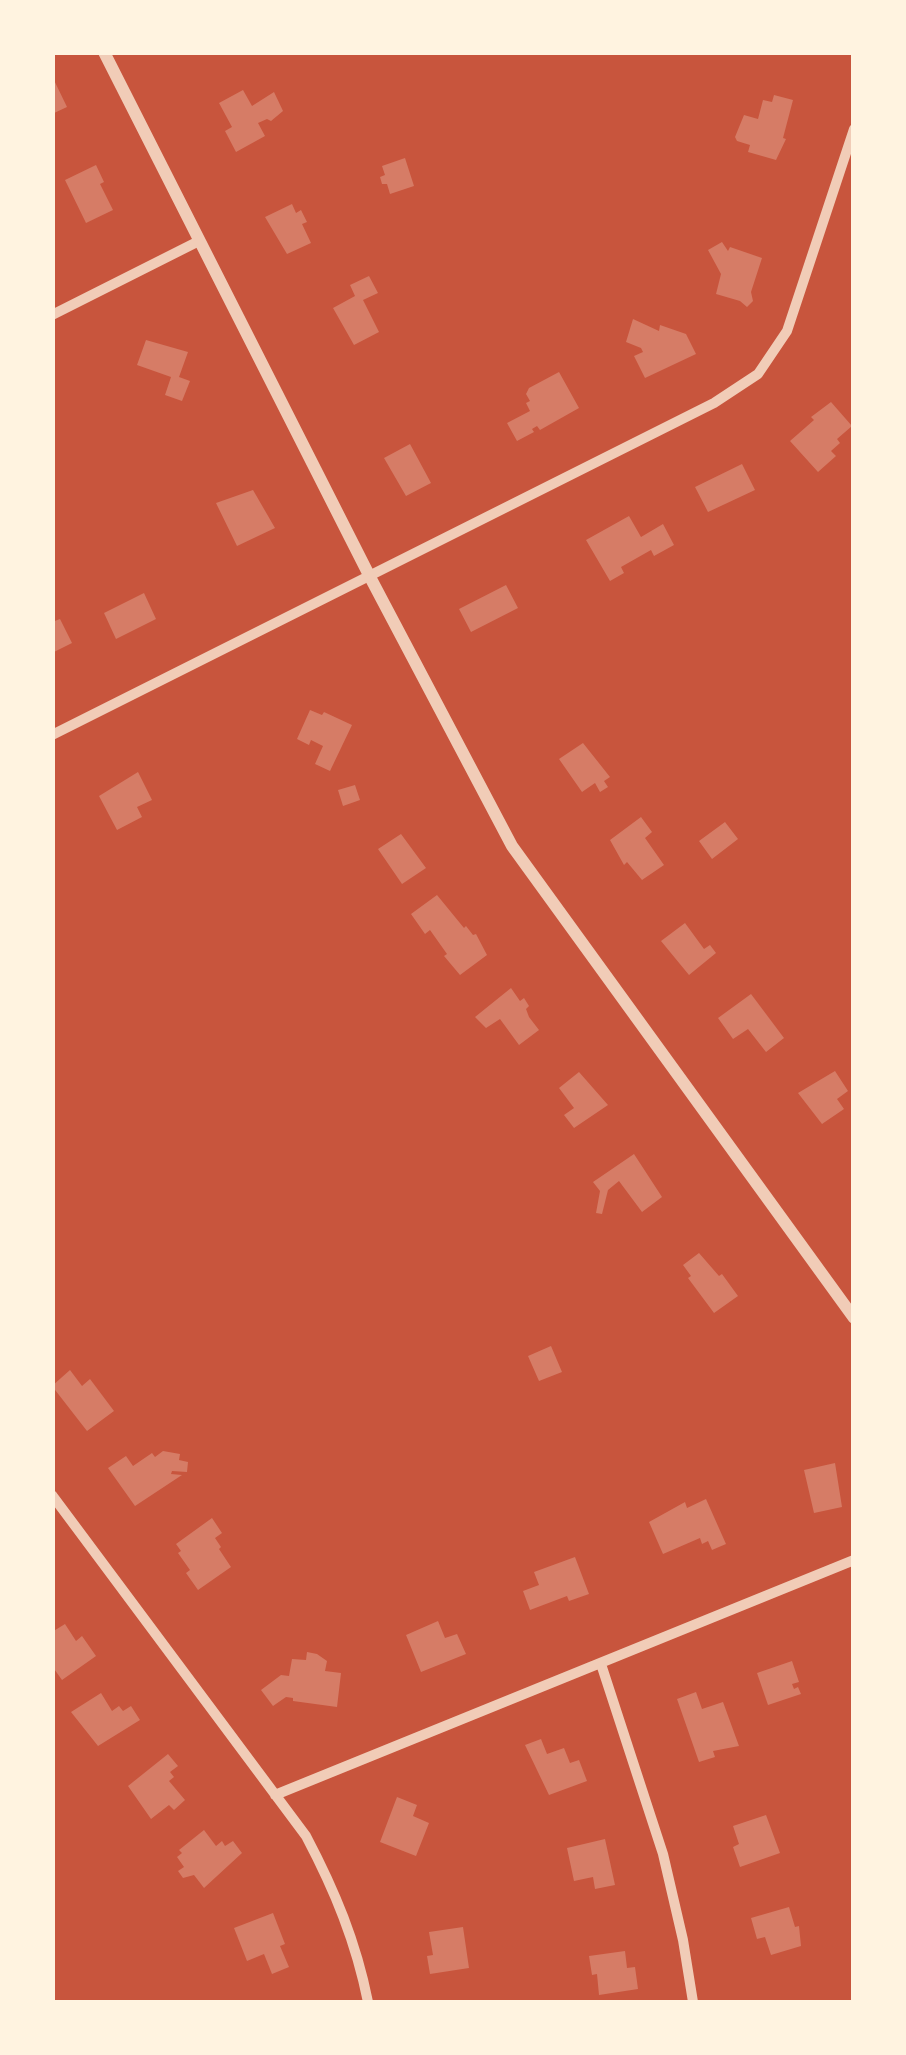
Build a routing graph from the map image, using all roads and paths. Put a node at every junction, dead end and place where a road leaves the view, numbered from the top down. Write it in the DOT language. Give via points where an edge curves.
graph roads {
  1 [pos="104,52"];
  2 [pos="854,129"];
  3 [pos="197,242"];
  4 [pos="52,316"];
  5 [pos="370,578"];
  6 [pos="52,734"];
  7 [pos="854,1318"];
  8 [pos="52,1495"];
  9 [pos="854,1560"];
  10 [pos="602,1664"];
  11 [pos="275,1795"];
  12 [pos="368,2002"];
  13 [pos="694,2002"];
  1 -- 3 [label="street"];
  2 -- 5 [label="street" via="787,331 758,374 714,404"];
  3 -- 4 [label="street"];
  3 -- 5 [label="street"];
  5 -- 6 [label="street"];
  5 -- 7 [label="street" via="512,846"];
  8 -- 11 [label="street"];
  9 -- 10 [label="street"];
  10 -- 11 [label="street"];
  10 -- 13 [label="street" via="663,1854"];
  11 -- 12 [label="street" via="334,1888"];
}
